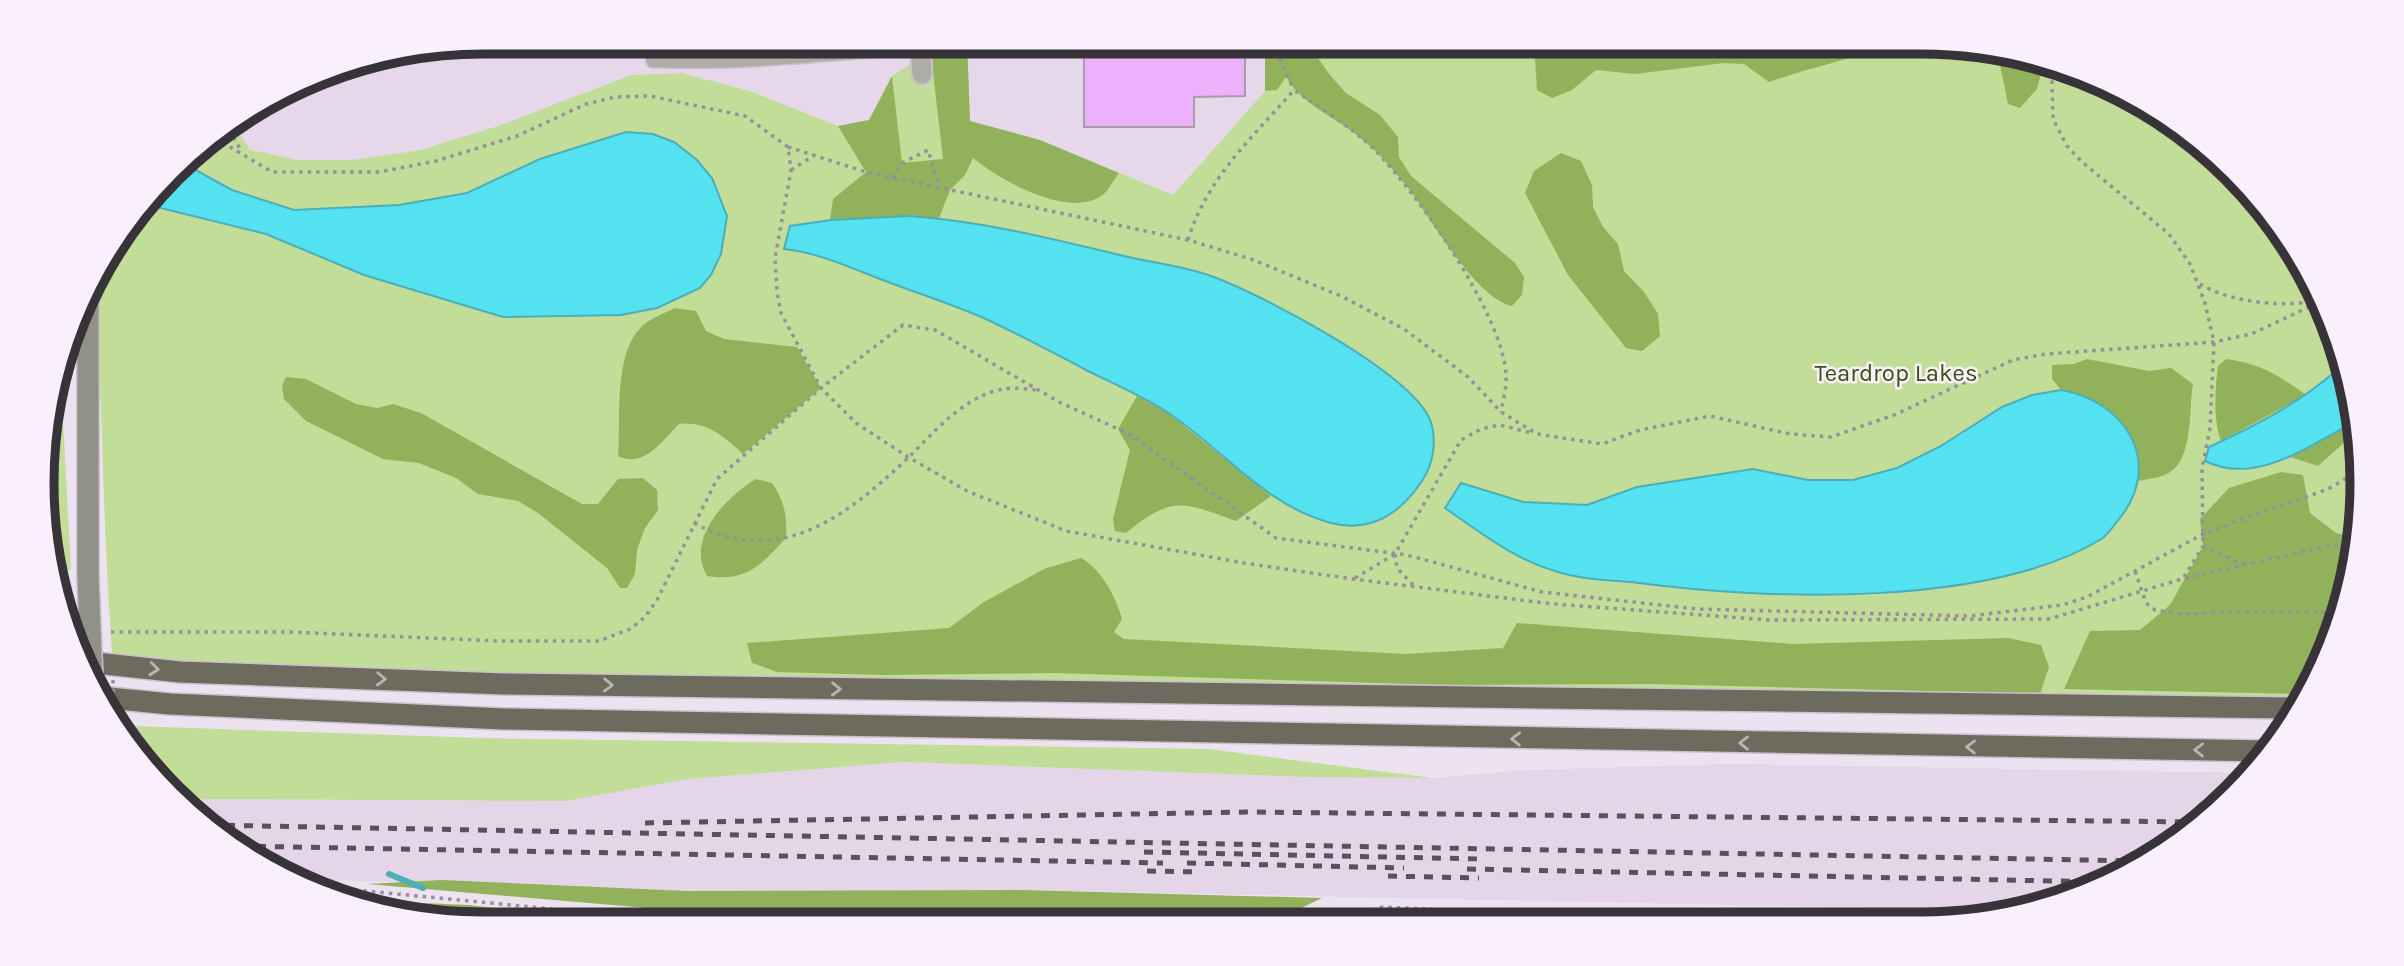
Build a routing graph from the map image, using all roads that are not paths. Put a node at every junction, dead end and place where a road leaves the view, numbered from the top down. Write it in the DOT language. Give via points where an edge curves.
graph roads {
  1 [pos="650,54"];
  2 [pos="846,54"];
  3 [pos="921,54"];
  4 [pos="922,74"];
  5 [pos="88,317"];
  6 [pos="91,657"];
  7 [pos="94,663"];
  8 [pos="113,698"];
  9 [pos="2285,708"];
  10 [pos="2255,751"];
  1 -- 2 [label="lane" via="652,62 702,64"];
  3 -- 4 [label="street"];
  5 -- 6 [label="street, bridge"];
  7 -- 9 [label="highway, one-way" via="180,672 518,684"];
  10 -- 8 [label="highway, one-way" via="503,719"];
}
